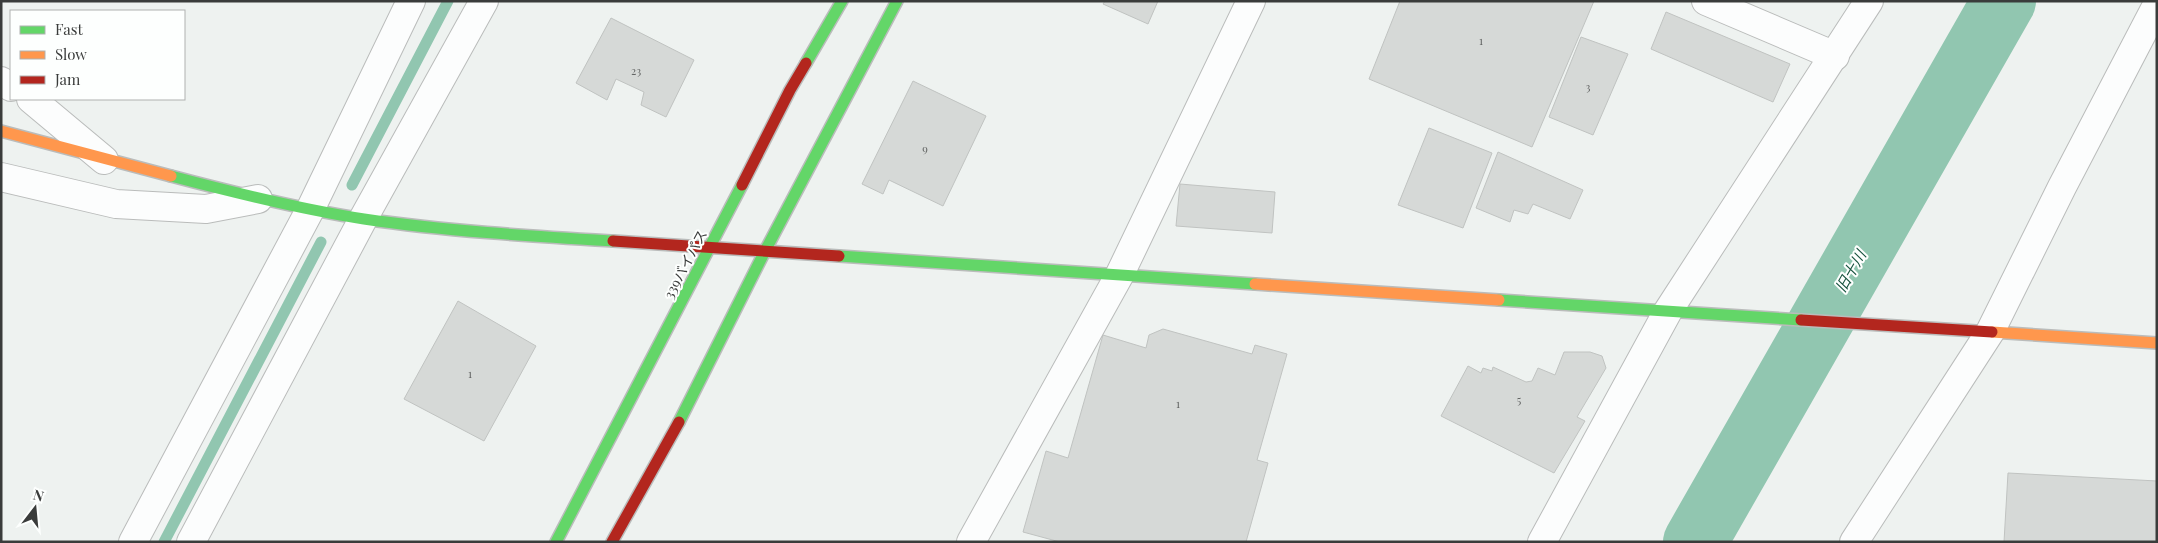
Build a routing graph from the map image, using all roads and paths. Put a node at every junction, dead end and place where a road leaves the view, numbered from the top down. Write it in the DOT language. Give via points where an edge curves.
graph roads {
  1 [pos="411,1"];
  2 [pos="484,1"];
  3 [pos="842,1"];
  4 [pos="897,1"];
  5 [pos="1251,1"];
  6 [pos="1706,1"];
  7 [pos="1869,1"];
  8 [pos="2153,20"];
  9 [pos="1835,56"];
  10 [pos="32,100"];
  11 [pos="1,131"];
  12 [pos="104,160"];
  13 [pos="1,177"];
  14 [pos="258,199"];
  15 [pos="310,208"];
  16 [pos="363,218"];
  17 [pos="711,248"];
  18 [pos="765,251"];
  19 [pos="1120,274"];
  20 [pos="1668,311"];
  21 [pos="1990,332"];
  22 [pos="2157,343"];
  23 [pos="133,542"];
  24 [pos="191,542"];
  25 [pos="556,542"];
  26 [pos="612,542"];
  27 [pos="972,542"];
  28 [pos="1542,542"];
  29 [pos="1854,542"];
  1 -- 15 [label="street"];
  2 -- 16 [label="street"];
  3 -- 17 [label="street, 339バイパス" via="790,90"];
  4 -- 18 [label="street"];
  5 -- 19 [label="street"];
  6 -- 9 [label="street"];
  7 -- 9 [label="street"];
  8 -- 21 [label="street"];
  9 -- 20 [label="street"];
  10 -- 12 [label="street"];
  11 -- 12 [label="street"];
  12 -- 14 [label="street"];
  13 -- 14 [label="street" via="116,204 206,209"];
  14 -- 15 [label="street"];
  15 -- 16 [label="street"];
  15 -- 23 [label="street"];
  16 -- 17 [label="street" via="473,232"];
  16 -- 24 [label="street"];
  17 -- 18 [label="street"];
  17 -- 25 [label="street, 339バイパス"];
  18 -- 19 [label="street"];
  18 -- 26 [label="street" via="679,422"];
  19 -- 20 [label="street"];
  19 -- 27 [label="street"];
  20 -- 21 [label="street"];
  20 -- 28 [label="street"];
  21 -- 22 [label="street"];
  21 -- 29 [label="street"];
}
